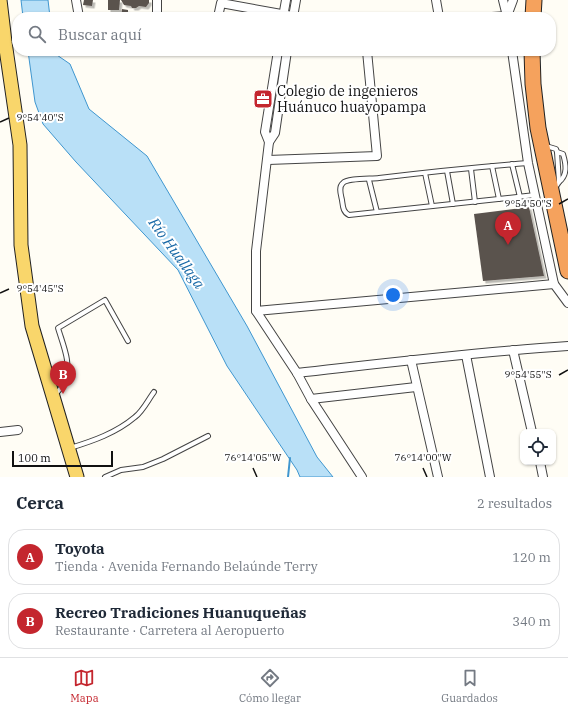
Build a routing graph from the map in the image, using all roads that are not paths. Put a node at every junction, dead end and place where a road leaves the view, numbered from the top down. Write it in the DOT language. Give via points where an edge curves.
graph roads {
  1 [pos="0,0"];
  2 [pos="76,0"];
  3 [pos="157,0"];
  4 [pos="286,0"];
  5 [pos="296,0"];
  6 [pos="436,0"];
  7 [pos="503,0"];
  8 [pos="512,0"];
  9 [pos="534,0"];
  10 [pos="78,12"];
  11 [pos="157,12"];
  12 [pos="219,12"];
  13 [pos="268,12"];
  14 [pos="284,12"];
  15 [pos="295,12"];
  16 [pos="438,12"];
  17 [pos="506,12"];
  18 [pos="508,12"];
  19 [pos="534,12"];
  20 [pos="277,56"];
  21 [pos="285,56"];
  22 [pos="367,56"];
  23 [pos="513,56"];
  24 [pos="532,56"];
  25 [pos="269,142"];
  26 [pos="542,144"];
  27 [pos="557,152"];
  28 [pos="268,160"];
  29 [pos="528,163"];
  30 [pos="512,164"];
  31 [pos="492,166"];
  32 [pos="471,169"];
  33 [pos="447,171"];
  34 [pos="425,173"];
  35 [pos="369,180"];
  36 [pos="556,188"];
  37 [pos="535,195"];
  38 [pos="520,197"];
  39 [pos="499,199"];
  40 [pos="475,202"];
  41 [pos="454,204"];
  42 [pos="432,206"];
  43 [pos="376,212"];
  44 [pos="568,266"];
  45 [pos="554,284"];
  46 [pos="568,303"];
  47 [pos="256,311"];
  48 [pos="128,341"];
  49 [pos="568,346"];
  50 [pos="513,350"];
  51 [pos="466,355"];
  52 [pos="411,360"];
  53 [pos="297,373"];
  54 [pos="416,387"];
  55 [pos="154,392"];
  56 [pos="53,398"];
  57 [pos="311,399"];
  58 [pos="531,429"];
  59 [pos="18,430"];
  60 [pos="0,432"];
  61 [pos="208,436"];
  62 [pos="69,448"];
  63 [pos="541,465"];
  64 [pos="77,477"];
  65 [pos="105,477"];
  66 [pos="362,477"];
  67 [pos="438,477"];
  68 [pos="490,477"];
  69 [pos="543,477"];
  1 -- 56 [label="main road" via="20,145 21,245 32,326"];
  2 -- 10 [label="street"];
  3 -- 11 [label="street"];
  4 -- 14 [label="street"];
  5 -- 15 [label="street"];
  6 -- 16 [label="street"];
  7 -- 17 [label="street"];
  8 -- 18 [label="street"];
  9 -- 19 [label="highway"];
  12 -- 13 [label="street" via="221,3"];
  20 -- 25 [label="street" via="265,132"];
  21 -- 25 [label="street" via="275,133"];
  22 -- 28 [label="street" via="377,156"];
  23 -- 29 [label="street"];
  24 -- 26 [label="highway" via="533,84"];
  25 -- 28 [label="street"];
  26 -- 27 [label="lane"];
  26 -- 36 [label="highway"];
  27 -- 36 [label="lane"];
  27 -- 36 [label="lane" via="565,158 566,173"];
  28 -- 47 [label="street" via="256,251"];
  29 -- 30 [label="lane"];
  29 -- 37 [label="street"];
  30 -- 31 [label="lane"];
  30 -- 38 [label="lane"];
  31 -- 32 [label="lane"];
  31 -- 39 [label="lane"];
  32 -- 33 [label="lane"];
  32 -- 40 [label="lane"];
  33 -- 34 [label="lane"];
  33 -- 41 [label="lane"];
  34 -- 35 [label="lane"];
  34 -- 42 [label="lane"];
  35 -- 43 [label="lane"];
  35 -- 43 [label="lane" via="346,180 342,183 340,188 343,210 349,216"];
  36 -- 44 [label="highway"];
  37 -- 38 [label="lane"];
  37 -- 45 [label="street"];
  38 -- 39 [label="lane"];
  39 -- 40 [label="lane"];
  40 -- 41 [label="lane"];
  41 -- 42 [label="lane"];
  42 -- 43 [label="lane"];
  45 -- 46 [label="street"];
  45 -- 47 [label="street"];
  47 -- 53 [label="street"];
  48 -- 56 [label="lane" via="105,300 58,328 68,363 65,383"];
  49 -- 50 [label="street"];
  50 -- 51 [label="street"];
  50 -- 58 [label="street"];
  51 -- 52 [label="street"];
  51 -- 68 [label="street"];
  52 -- 53 [label="street"];
  52 -- 54 [label="street"];
  53 -- 57 [label="street"];
  54 -- 57 [label="street"];
  54 -- 67 [label="street"];
  55 -- 62 [label="lane" via="138,414 124,424 104,437"];
  56 -- 62 [label="main road"];
  57 -- 66 [label="street"];
  59 -- 60 [label="street"];
  61 -- 65 [label="lane" via="143,467 121,470"];
  62 -- 64 [label="main road"];
  63 -- 69 [label="street"];
}
